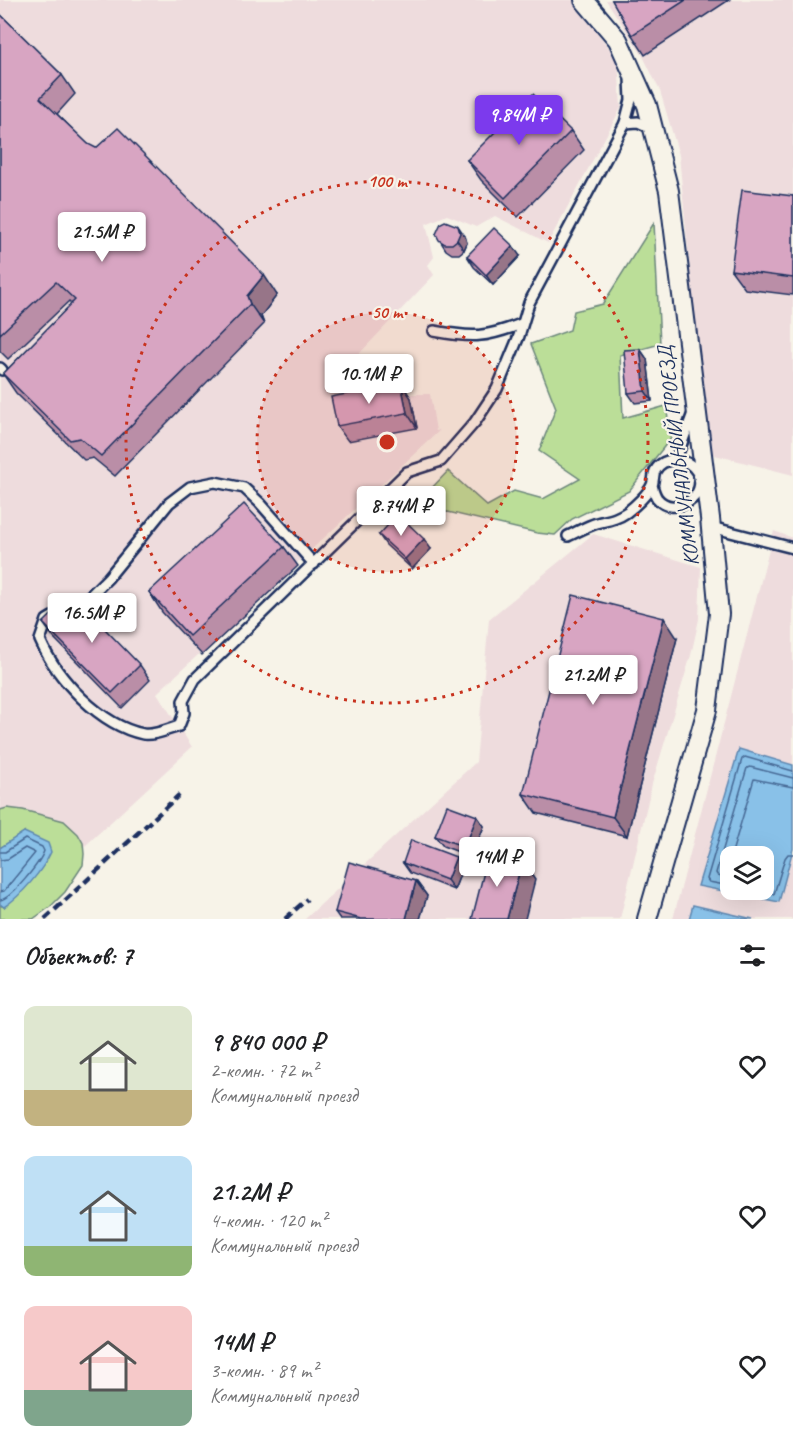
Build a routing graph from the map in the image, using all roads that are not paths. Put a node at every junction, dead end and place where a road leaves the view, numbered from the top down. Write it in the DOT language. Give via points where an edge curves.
graph roads {
  1 [pos="584,0"];
  2 [pos="629,65"];
  3 [pos="625,123"];
  4 [pos="654,129"];
  5 [pos="521,324"];
  6 [pos="435,331"];
  7 [pos="696,406"];
  8 [pos="676,459"];
  9 [pos="652,485"];
  10 [pos="693,499"];
  11 [pos="710,522"];
  12 [pos="568,536"];
  13 [pos="793,548"];
  14 [pos="314,564"];
  15 [pos="647,919"];
  1 -- 2 [label="street, КОММУНАЛЬНЫЙ ПРОЕЗД" via="618,40"];
  2 -- 3 [label="lane" via="631,100"];
  2 -- 4 [label="street, КОММУНАЛЬНЫЙ ПРОЕЗД"];
  3 -- 4 [label="lane" via="638,122"];
  3 -- 5 [label="lane"];
  4 -- 7 [label="street, КОММУНАЛЬНЫЙ ПРОЕЗД" via="669,191"];
  5 -- 6 [label="lane" via="496,334 468,337"];
  5 -- 14 [label="lane" via="497,389 475,422 441,461 407,472"];
  7 -- 8 [label="lane"];
  7 -- 11 [label="street, КОММУНАЛЬНЫЙ ПРОЕЗД"];
  8 -- 9 [label="lane" via="663,462 654,472"];
  8 -- 10 [label="lane" via="689,463 698,474 699,487"];
  9 -- 10 [label="lane" via="657,498 668,506 682,506"];
  9 -- 12 [label="lane" via="630,510 616,519"];
  10 -- 11 [label="lane"];
  11 -- 13 [label="lane"];
  11 -- 15 [label="street, КОММУНАЛЬНЫЙ ПРОЕЗД" via="719,614 707,710"];
  14 -- 14 [label="lane" via="244,488 215,482 190,487 169,504 89,597 47,620 40,640 48,658 86,703 115,724 145,735 178,726 184,713 183,701 195,679"];
}
